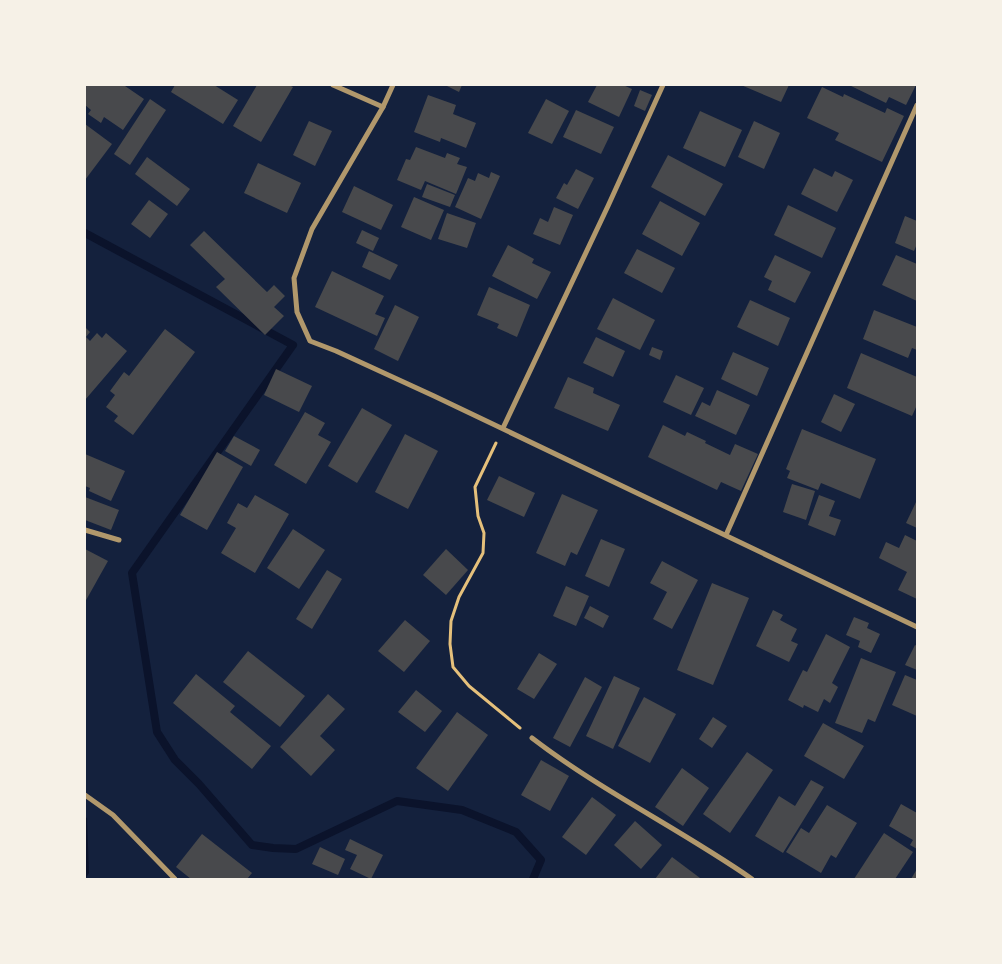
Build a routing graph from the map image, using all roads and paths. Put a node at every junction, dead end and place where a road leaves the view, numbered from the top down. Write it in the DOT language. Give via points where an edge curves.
graph roads {
  1 [pos="333,85"];
  2 [pos="393,85"];
  3 [pos="663,85"];
  4 [pos="917,105"];
  5 [pos="383,107"];
  6 [pos="503,428"];
  7 [pos="85,530"];
  8 [pos="726,535"];
  9 [pos="119,540"];
  10 [pos="917,627"];
  11 [pos="532,738"];
  12 [pos="85,795"];
  13 [pos="175,879"];
  14 [pos="752,879"];
  1 -- 5 [label="street"];
  2 -- 5 [label="street"];
  3 -- 6 [label="street"];
  4 -- 8 [label="street"];
  5 -- 6 [label="street" via="312,229 294,278 297,312 310,342 377,369"];
  6 -- 8 [label="street"];
  6 -- 11 [label="path" via="475,486 484,543 451,621 450,644 453,666 469,686"];
  7 -- 9 [label="street"];
  8 -- 10 [label="street"];
  11 -- 14 [label="street" via="574,768"];
  12 -- 13 [label="street" via="113,815"];
}
